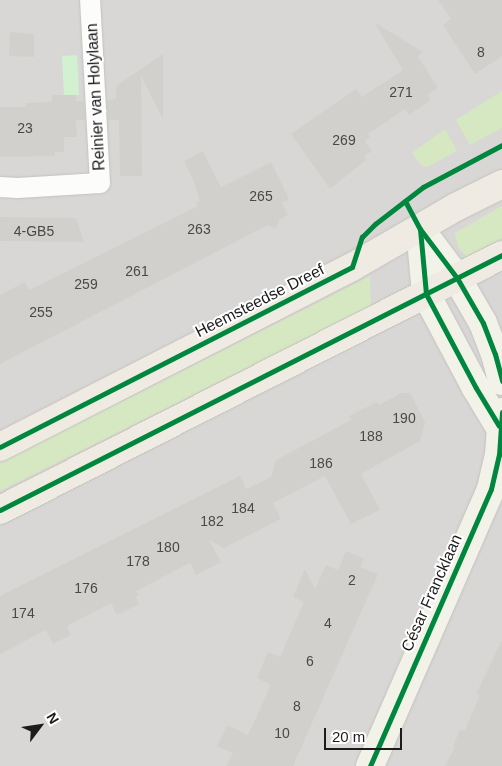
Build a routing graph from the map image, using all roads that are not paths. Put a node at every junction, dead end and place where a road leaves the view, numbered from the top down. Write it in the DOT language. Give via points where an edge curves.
graph roads {
  1 [pos="90,0"];
  2 [pos="502,184"];
  3 [pos="0,187"];
  4 [pos="420,229"];
  5 [pos="502,255"];
  6 [pos="457,278"];
  7 [pos="426,294"];
  8 [pos="502,380"];
  9 [pos="501,419"];
  10 [pos="0,447"];
  11 [pos="0,510"];
  12 [pos="370,766"];
  1 -- 3 [label="street, Reinier van Holylaan" via="100,183"];
  2 -- 4 [label="main road, Heemsteedse Dreef"];
  4 -- 6 [label="main road"];
  4 -- 7 [label="main road, César Francklaan"];
  4 -- 10 [label="main road, Heemsteedse Dreef" via="343,272"];
  5 -- 6 [label="main road"];
  6 -- 7 [label="main road"];
  6 -- 8 [label="main road" via="483,323"];
  7 -- 9 [label="main road, César Francklaan" via="476,388"];
  7 -- 11 [label="main road"];
  9 -- 12 [label="main road, César Francklaan" via="499,455 491,489"];
}
